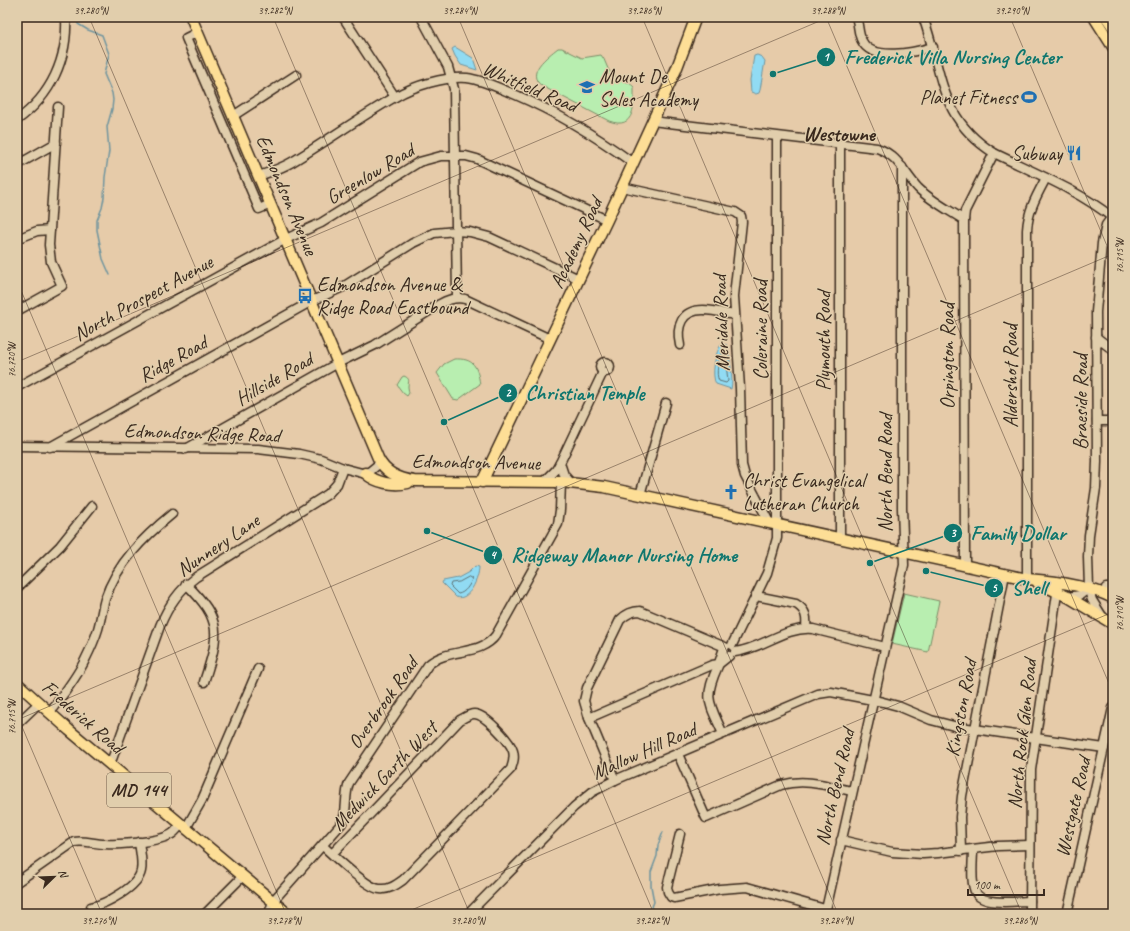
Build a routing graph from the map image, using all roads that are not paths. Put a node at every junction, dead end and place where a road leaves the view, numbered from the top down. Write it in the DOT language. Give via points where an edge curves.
graph roads {
  1 [pos="66,17"];
  2 [pos="191,17"];
  3 [pos="343,17"];
  4 [pos="421,17"];
  5 [pos="696,17"];
  6 [pos="856,17"];
  7 [pos="923,17"];
  8 [pos="1094,17"];
  9 [pos="1106,17"];
  10 [pos="1113,27"];
  11 [pos="198,32"];
  12 [pos="1113,47"];
  13 [pos="932,48"];
  14 [pos="296,76"];
  15 [pos="452,78"];
  16 [pos="395,97"];
  17 [pos="58,107"];
  18 [pos="233,116"];
  19 [pos="17,120"];
  20 [pos="652,121"];
  21 [pos="238,126"];
  22 [pos="225,131"];
  23 [pos="777,137"];
  24 [pos="56,143"];
  25 [pos="840,144"];
  26 [pos="994,153"];
  27 [pos="455,155"];
  28 [pos="633,163"];
  29 [pos="17,165"];
  30 [pos="902,167"];
  31 [pos="259,176"];
  32 [pos="1046,178"];
  33 [pos="622,187"];
  34 [pos="271,204"];
  35 [pos="1112,218"];
  36 [pos="607,220"];
  37 [pos="964,220"];
  38 [pos="50,230"];
  39 [pos="456,231"];
  40 [pos="17,239"];
  41 [pos="286,239"];
  42 [pos="579,279"];
  43 [pos="458,297"];
  44 [pos="312,301"];
  45 [pos="17,311"];
  46 [pos="734,315"];
  47 [pos="1096,337"];
  48 [pos="550,339"];
  49 [pos="680,345"];
  50 [pos="1113,350"];
  51 [pos="338,363"];
  52 [pos="603,372"];
  53 [pos="17,387"];
  54 [pos="666,403"];
  55 [pos="1097,421"];
  56 [pos="1113,421"];
  57 [pos="17,446"];
  58 [pos="50,446"];
  59 [pos="186,449"];
  60 [pos="560,463"];
  61 [pos="380,464"];
  62 [pos="343,468"];
  63 [pos="365,473"];
  64 [pos="415,481"];
  65 [pos="482,482"];
  66 [pos="544,482"];
  67 [pos="561,482"];
  68 [pos="571,483"];
  69 [pos="640,495"];
  70 [pos="92,506"];
  71 [pos="172,514"];
  72 [pos="773,523"];
  73 [pos="840,538"];
  74 [pos="903,551"];
  75 [pos="965,565"];
  76 [pos="1005,574"];
  77 [pos="1027,579"];
  78 [pos="186,584"];
  79 [pos="1058,587"];
  80 [pos="17,588"];
  81 [pos="1089,588"];
  82 [pos="756,596"];
  83 [pos="1068,597"];
  84 [pos="1113,598"];
  85 [pos="1102,616"];
  86 [pos="1113,624"];
  87 [pos="806,628"];
  88 [pos="885,647"];
  89 [pos="729,650"];
  90 [pos="719,664"];
  91 [pos="258,669"];
  92 [pos="698,671"];
  93 [pos="713,677"];
  94 [pos="204,682"];
  95 [pos="17,683"];
  96 [pos="873,700"];
  97 [pos="39,704"];
  98 [pos="1113,708"];
  99 [pos="49,713"];
  100 [pos="589,718"];
  101 [pos="17,724"];
  102 [pos="974,729"];
  103 [pos="724,734"];
  104 [pos="1035,738"];
  105 [pos="1104,748"];
  106 [pos="678,754"];
  107 [pos="110,765"];
  108 [pos="615,780"];
  109 [pos="852,791"];
  110 [pos="183,826"];
  111 [pos="680,834"];
  112 [pos="841,840"];
  113 [pos="139,842"];
  114 [pos="1030,845"];
  115 [pos="323,846"];
  116 [pos="973,850"];
  117 [pos="961,851"];
  118 [pos="332,854"];
  119 [pos="243,876"];
  120 [pos="17,882"];
  121 [pos="273,901"];
  122 [pos="1030,901"];
  123 [pos="91,907"];
  124 [pos="825,912"];
  125 [pos="205,914"];
  126 [pos="269,914"];
  127 [pos="288,914"];
  128 [pos="468,914"];
  129 [pos="1030,914"];
  130 [pos="1067,914"];
  1 -- 19 [label="street" via="66,41 55,78 37,103"];
  2 -- 11 [label="main road, Edmondson Avenue"];
  3 -- 16 [label="street"];
  4 -- 15 [label="street"];
  5 -- 20 [label="main road, Academy Road" via="676,70"];
  6 -- 13 [label="street" via="862,42 875,52 894,54"];
  7 -- 13 [label="street"];
  8 -- 12 [label="main road"];
  9 -- 10 [label="main road"];
  11 -- 18 [label="main road, Edmondson Avenue"];
  11 -- 22 [label="street" via="186,38"];
  13 -- 26 [label="street" via="942,88 951,109 968,133"];
  14 -- 18 [label="street"];
  15 -- 16 [label="street, Whitfield Road" via="419,86"];
  15 -- 27 [label="street"];
  15 -- 28 [label="street, Whitfield Road" via="467,78 484,83 541,107 579,126"];
  16 -- 31 [label="street, Whitfield Road" via="291,162"];
  17 -- 24 [label="street"];
  18 -- 21 [label="main road, Edmondson Avenue"];
  20 -- 23 [label="street"];
  20 -- 28 [label="main road, Academy Road"];
  21 -- 22 [label="street"];
  21 -- 31 [label="main road, Edmondson Avenue"];
  22 -- 34 [label="street" via="259,210"];
  23 -- 25 [label="street"];
  23 -- 72 [label="street, Coleraine Road"];
  24 -- 29 [label="street"];
  24 -- 38 [label="street"];
  25 -- 30 [label="street" via="884,150"];
  25 -- 73 [label="street, Plymouth Road"];
  26 -- 32 [label="street"];
  26 -- 37 [label="street, Orpington Road" via="965,211"];
  27 -- 36 [label="street, Greenlow Road" via="471,157 490,164"];
  27 -- 39 [label="street"];
  27 -- 41 [label="street, Greenlow Road" via="430,158 411,166 321,223"];
  28 -- 33 [label="main road, Academy Road"];
  30 -- 37 [label="street" via="926,195"];
  30 -- 74 [label="street, North Bend Road"];
  31 -- 34 [label="main road, Edmondson Avenue"];
  32 -- 35 [label="street" via="1082,197"];
  32 -- 77 [label="street, Aldershot Road" via="1027,218"];
  33 -- 36 [label="main road, Academy Road"];
  33 -- 46 [label="street, Meridale Road" via="735,212 741,216"];
  34 -- 41 [label="main road, Edmondson Avenue"];
  35 -- 47 [label="street, Braeside Road" via="1106,225 1102,243"];
  36 -- 42 [label="main road, Academy Road"];
  37 -- 75 [label="street, Orpington Road"];
  38 -- 40 [label="street" via="37,231"];
  38 -- 45 [label="street" via="51,262 62,286"];
  39 -- 42 [label="street, Ridge Road" via="489,237"];
  39 -- 43 [label="street"];
  39 -- 44 [label="street, Ridge Road" via="434,233 423,238 343,287"];
  41 -- 44 [label="main road, Edmondson Avenue"];
  41 -- 53 [label="street, North Prospect Avenue"];
  42 -- 48 [label="main road, Academy Road"];
  43 -- 48 [label="street"];
  43 -- 51 [label="street, Hillside Road" via="440,304 375,345"];
  44 -- 51 [label="main road, Edmondson Avenue"];
  44 -- 58 [label="street, Ridge Road"];
  46 -- 49 [label="street" via="705,310 688,314 680,323"];
  46 -- 72 [label="street, Meridale Road" via="740,388 742,465 745,476"];
  47 -- 50 [label="street"];
  47 -- 55 [label="street, Braeside Road"];
  48 -- 65 [label="main road, Academy Road"];
  51 -- 59 [label="street, Hillside Road"];
  51 -- 61 [label="main road, Edmondson Avenue"];
  52 -- 60 [label="street"];
  54 -- 69 [label="street"];
  55 -- 56 [label="street"];
  55 -- 81 [label="street, Braeside Road" via="1096,488 1089,535"];
  57 -- 58 [label="street, Edmondson Ridge Road"];
  58 -- 59 [label="street, Edmondson Ridge Road"];
  59 -- 62 [label="street, Edmondson Ridge Road" via="258,449 300,454"];
  60 -- 66 [label="street"];
  60 -- 68 [label="street" via="564,475"];
  61 -- 63 [label="street"];
  61 -- 64 [label="main road, Edmondson Avenue" via="393,475"];
  62 -- 63 [label="street, Edmondson Ridge Road"];
  62 -- 78 [label="street, Nunnery Lane" via="337,484 328,494"];
  63 -- 64 [label="main road" via="384,482 402,484"];
  64 -- 65 [label="main road, Edmondson Avenue"];
  65 -- 66 [label="main road, Edmondson Avenue"];
  66 -- 67 [label="main road, Edmondson Avenue"];
  67 -- 68 [label="main road, Edmondson Avenue"];
  67 -- 115 [label="street, Overbrook Road" via="558,524 496,635 483,646 438,657 428,665 349,783 345,795 345,818 339,829"];
  68 -- 69 [label="main road, Edmondson Avenue"];
  69 -- 72 [label="main road, Edmondson Avenue"];
  70 -- 80 [label="street" via="60,546"];
  71 -- 99 [label="street" via="141,541 121,567 107,594 98,629 86,658"];
  72 -- 73 [label="main road, Edmondson Avenue"];
  72 -- 82 [label="street, Coleraine Road" via="777,538 767,573"];
  73 -- 74 [label="main road, Edmondson Avenue"];
  74 -- 75 [label="main road, Edmondson Avenue"];
  74 -- 88 [label="street, North Bend Road" via="904,565"];
  75 -- 76 [label="main road, Edmondson Avenue"];
  76 -- 77 [label="main road, Edmondson Avenue"];
  76 -- 102 [label="street, Kingston Road"];
  77 -- 79 [label="main road, Edmondson Avenue"];
  78 -- 94 [label="street" via="202,600 215,627 216,644"];
  78 -- 107 [label="street, Nunnery Lane" via="164,617"];
  79 -- 81 [label="main road, Edmondson Avenue"];
  79 -- 83 [label="main road, Edmondson Avenue"];
  79 -- 104 [label="street, North Rock Glen Road"];
  81 -- 83 [label="street" via="1080,595"];
  81 -- 84 [label="main road, Edmondson Avenue"];
  81 -- 85 [label="street, Braeside Road" via="1092,600"];
  82 -- 87 [label="street" via="796,604 807,618"];
  82 -- 89 [label="street, Coleraine Road"];
  83 -- 85 [label="main road, Edmondson Avenue"];
  85 -- 86 [label="main road, Edmondson Avenue"];
  87 -- 88 [label="street"];
  87 -- 89 [label="street" via="795,630 745,651"];
  88 -- 96 [label="street, North Bend Road"];
  89 -- 90 [label="street"];
  89 -- 100 [label="street" via="640,611 634,611 624,616 617,624 587,688 584,701"];
  90 -- 92 [label="street"];
  90 -- 93 [label="street"];
  91 -- 110 [label="street" via="202,800"];
  92 -- 93 [label="street"];
  92 -- 100 [label="street"];
  93 -- 103 [label="street" via="709,700"];
  95 -- 97 [label="main road, Frederick Road / MD 144"];
  96 -- 102 [label="street, Mallow Hill Road" via="898,706 943,724"];
  96 -- 103 [label="street, Mallow Hill Road" via="824,693"];
  96 -- 109 [label="street, North Bend Road"];
  97 -- 99 [label="main road, Frederick Road / MD 144"];
  97 -- 101 [label="street"];
  98 -- 105 [label="street, Westgate Road"];
  99 -- 107 [label="main road, Frederick Road / MD 144"];
  100 -- 108 [label="street"];
  102 -- 104 [label="street, Mallow Hill Road"];
  102 -- 117 [label="street, Kingston Road" via="962,796"];
  103 -- 106 [label="street, Mallow Hill Road"];
  104 -- 105 [label="street, Mallow Hill Road"];
  104 -- 114 [label="street, North Rock Glen Road" via="1030,784"];
  105 -- 130 [label="street, Westgate Road"];
  106 -- 108 [label="street, Mallow Hill Road"];
  106 -- 109 [label="street" via="706,818 791,783 813,782"];
  107 -- 110 [label="main road, Frederick Road / MD 144"];
  108 -- 128 [label="street, Mallow Hill Road" via="592,792 574,807"];
  109 -- 112 [label="street, North Bend Road"];
  110 -- 113 [label="street" via="165,837"];
  110 -- 119 [label="main road, Frederick Road / MD 144"];
  111 -- 124 [label="street" via="668,880 668,892 671,897 747,887"];
  112 -- 117 [label="street" via="892,852 938,854"];
  112 -- 124 [label="street, North Bend Road"];
  113 -- 120 [label="street" via="74,842"];
  113 -- 123 [label="street" via="141,870 137,880 112,899"];
  114 -- 116 [label="street"];
  114 -- 122 [label="street, North Rock Glen Road"];
  115 -- 118 [label="street"];
  115 -- 121 [label="street, Overbrook Road"];
  116 -- 117 [label="street"];
  116 -- 122 [label="street" via="973,885 978,896 988,901"];
  118 -- 118 [label="street, Medwick Garth West" via="460,720 473,714 481,716 511,746 514,757 511,769 403,880 391,888 379,890 370,886"];
  119 -- 121 [label="main road, Frederick Road / MD 144"];
  119 -- 125 [label="street"];
  121 -- 126 [label="street"];
  121 -- 127 [label="main road, MD 144"];
  122 -- 129 [label="street, North Rock Glen Road"];
}
